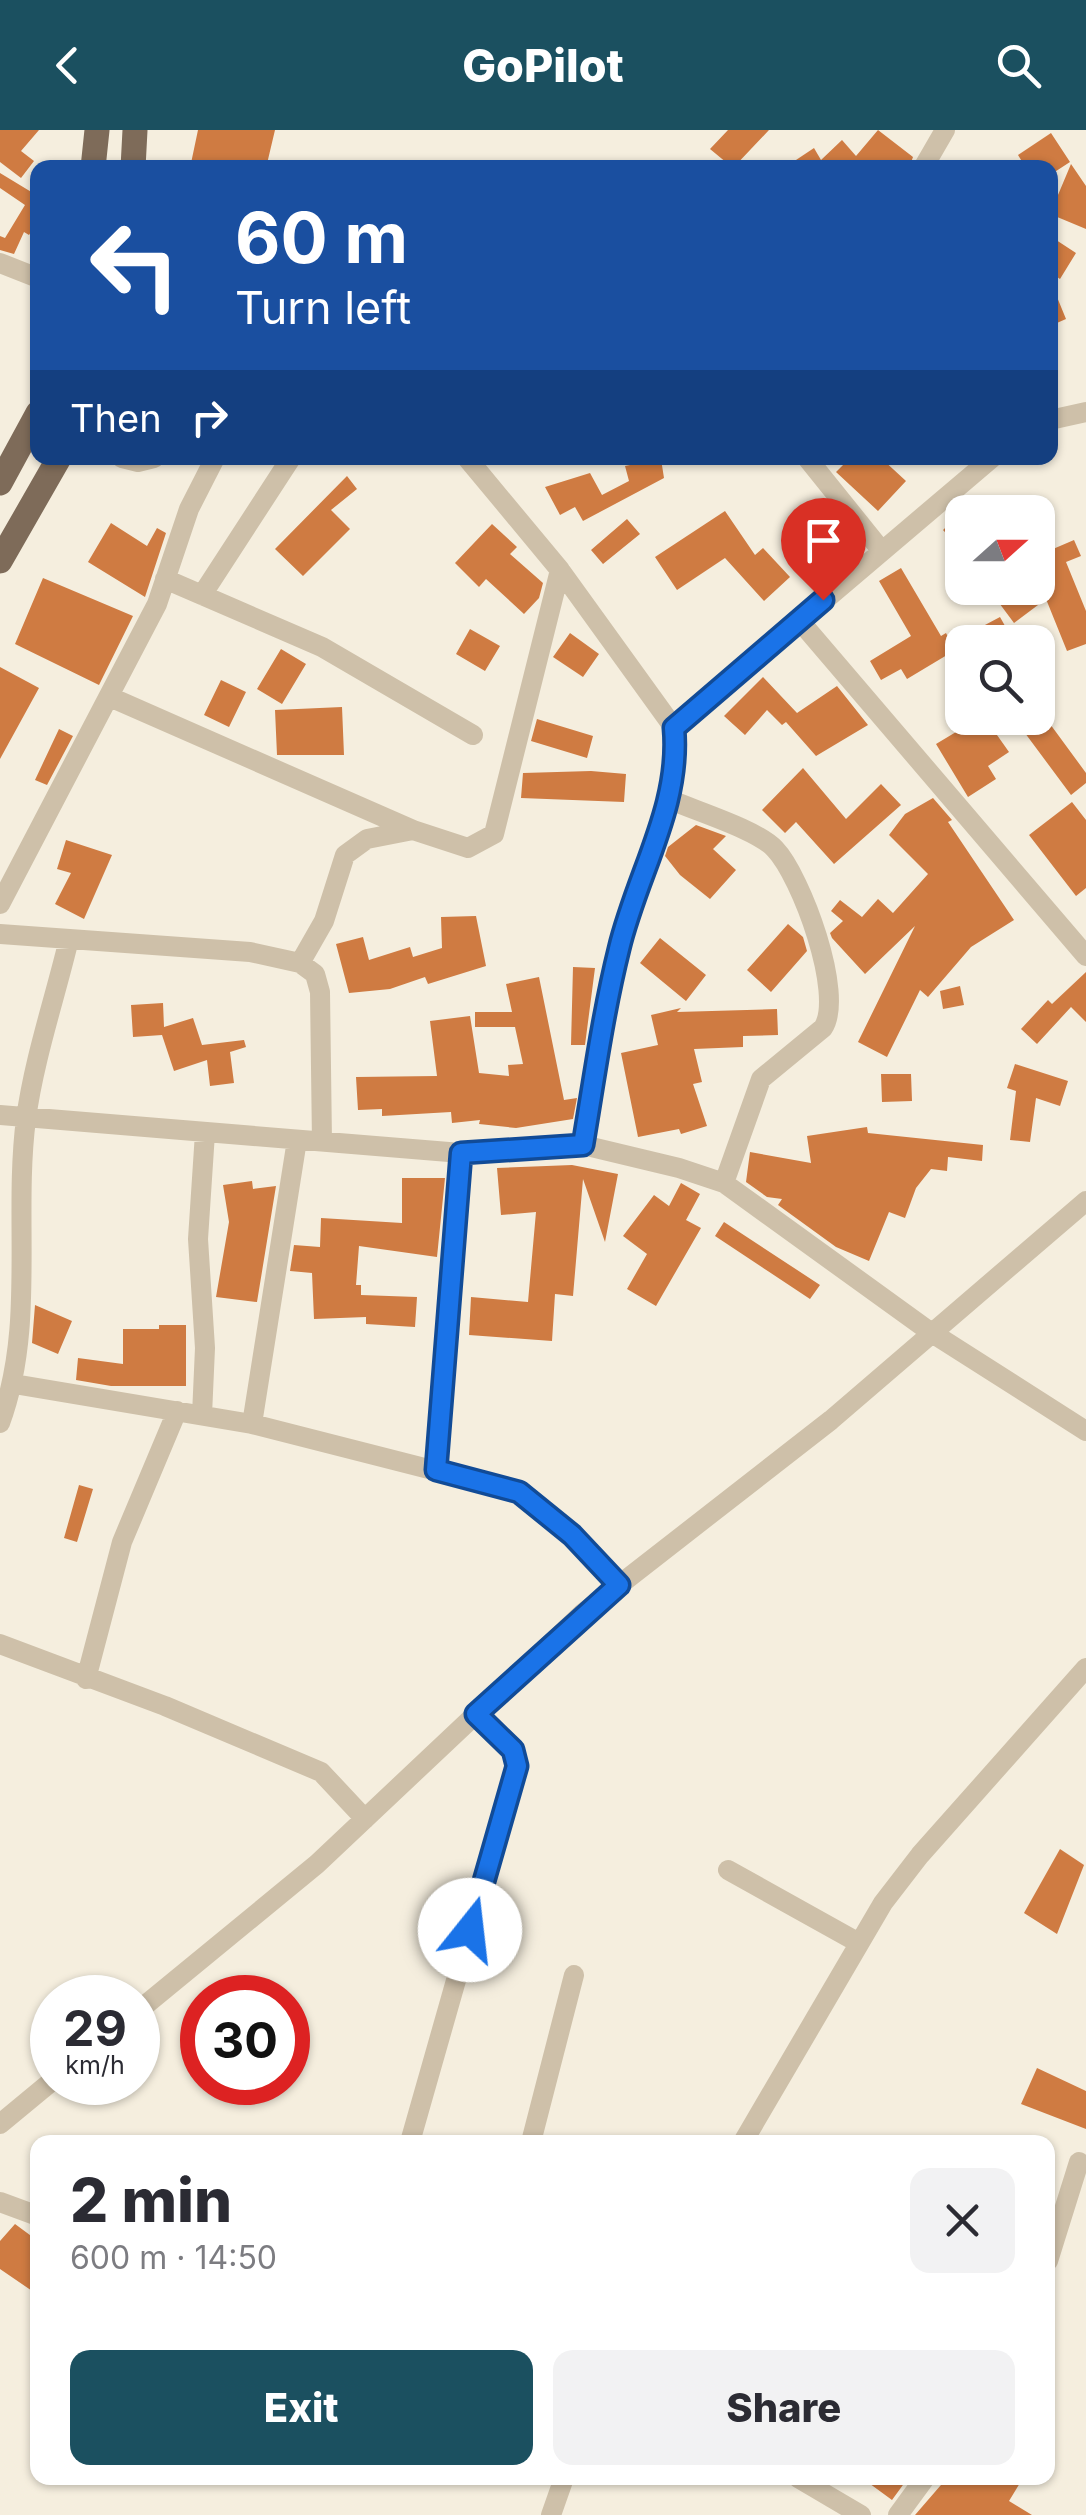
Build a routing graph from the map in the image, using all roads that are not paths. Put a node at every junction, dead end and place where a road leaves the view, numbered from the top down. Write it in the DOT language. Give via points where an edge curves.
graph roads {
  1 [pos="97,130"];
  2 [pos="135,130"];
  3 [pos="945,130"];
  4 [pos="94,160"];
  5 [pos="133,160"];
  6 [pos="928,160"];
  7 [pos="0,263"];
  8 [pos="30,275"];
  9 [pos="1086,412"];
  10 [pos="1058,418"];
  11 [pos="30,427"];
  12 [pos="55,465"];
  13 [pos="211,465"];
  14 [pos="286,465"];
  15 [pos="473,465"];
  16 [pos="814,465"];
  17 [pos="984,465"];
  18 [pos="0,483"];
  19 [pos="882,550"];
  20 [pos="0,561"];
  21 [pos="560,570"];
  22 [pos="165,579"];
  23 [pos="202,595"];
  24 [pos="800,620"];
  25 [pos="110,696"];
  26 [pos="674,728"];
  27 [pos="473,735"];
  28 [pos="671,800"];
  29 [pos="413,830"];
  30 [pos="0,904"];
  31 [pos="0,934"];
  32 [pos="68,939"];
  33 [pos="1086,956"];
  34 [pos="300,964"];
  35 [pos="0,1115"];
  36 [pos="26,1119"];
  37 [pos="206,1133"];
  38 [pos="298,1140"];
  39 [pos="322,1142"];
  40 [pos="583,1145"];
  41 [pos="461,1153"];
  42 [pos="724,1184"];
  43 [pos="1086,1201"];
  44 [pos="929,1331"];
  45 [pos="14,1384"];
  46 [pos="177,1411"];
  47 [pos="202,1415"];
  48 [pos="0,1423"];
  49 [pos="252,1424"];
  50 [pos="1086,1431"];
  51 [pos="436,1470"];
  52 [pos="619,1585"];
  53 [pos="0,1644"];
  54 [pos="1086,1668"];
  55 [pos="86,1679"];
  56 [pos="476,1714"];
  57 [pos="364,1819"];
  58 [pos="728,1870"];
  59 [pos="859,1943"];
  60 [pos="574,1975"];
  61 [pos="160,1992"];
  62 [pos="30,2099"];
  63 [pos="0,2124"];
  64 [pos="412,2135"];
  65 [pos="533,2135"];
  66 [pos="747,2135"];
  67 [pos="1079,2162"];
  68 [pos="0,2202"];
  69 [pos="30,2213"];
  70 [pos="1055,2239"];
  71 [pos="562,2485"];
  72 [pos="810,2485"];
  73 [pos="921,2485"];
  74 [pos="551,2515"];
  75 [pos="860,2515"];
  76 [pos="898,2515"];
  1 -- 4 [label="main road"];
  2 -- 5 [label="main road"];
  3 -- 6 [label="street"];
  7 -- 8 [label="street"];
  9 -- 10 [label="street"];
  11 -- 18 [label="main road"];
  12 -- 20 [label="main road"];
  13 -- 22 [label="street"];
  14 -- 23 [label="street"];
  15 -- 21 [label="street"];
  16 -- 19 [label="street"];
  17 -- 19 [label="street"];
  19 -- 24 [label="street"];
  21 -- 26 [label="street"];
  21 -- 29 [label="street" via="494,834 468,848"];
  22 -- 23 [label="street"];
  22 -- 25 [label="street"];
  23 -- 27 [label="street" via="322,647"];
  24 -- 26 [label="street"];
  24 -- 33 [label="street"];
  25 -- 29 [label="street"];
  25 -- 30 [label="street"];
  26 -- 28 [label="street"];
  28 -- 40 [label="street" via="619,946"];
  28 -- 42 [label="street" via="773,846 792,872 831,1000 824,1028 761,1079"];
  29 -- 34 [label="street" via="367,839 344,855 324,920"];
  31 -- 32 [label="street"];
  32 -- 34 [label="street" via="250,952"];
  32 -- 36 [label="street"];
  34 -- 39 [label="street" via="315,974 320,992"];
  35 -- 36 [label="street"];
  36 -- 37 [label="street"];
  36 -- 45 [label="street"];
  37 -- 38 [label="street"];
  37 -- 47 [label="street" via="198,1239"];
  38 -- 39 [label="street"];
  38 -- 49 [label="street"];
  39 -- 41 [label="street"];
  40 -- 41 [label="street"];
  40 -- 42 [label="street"];
  41 -- 51 [label="street"];
  42 -- 44 [label="street"];
  43 -- 44 [label="street"];
  44 -- 50 [label="street"];
  44 -- 52 [label="street" via="830,1420"];
  45 -- 46 [label="street"];
  45 -- 48 [label="street"];
  46 -- 47 [label="street"];
  46 -- 55 [label="street" via="122,1542"];
  47 -- 49 [label="street"];
  49 -- 51 [label="street"];
  51 -- 52 [label="street" via="519,1492"];
  52 -- 56 [label="street"];
  53 -- 55 [label="street"];
  54 -- 59 [label="street" via="920,1854"];
  55 -- 57 [label="street" via="321,1772"];
  56 -- 57 [label="street"];
  56 -- 64 [label="street" via="513,1750 517,1766"];
  57 -- 61 [label="street"];
  58 -- 59 [label="street"];
  59 -- 66 [label="street"];
  60 -- 65 [label="street"];
  62 -- 63 [label="street"];
  67 -- 70 [label="street"];
  68 -- 69 [label="street"];
  71 -- 74 [label="street"];
  72 -- 75 [label="street"];
  73 -- 76 [label="street"];
}
